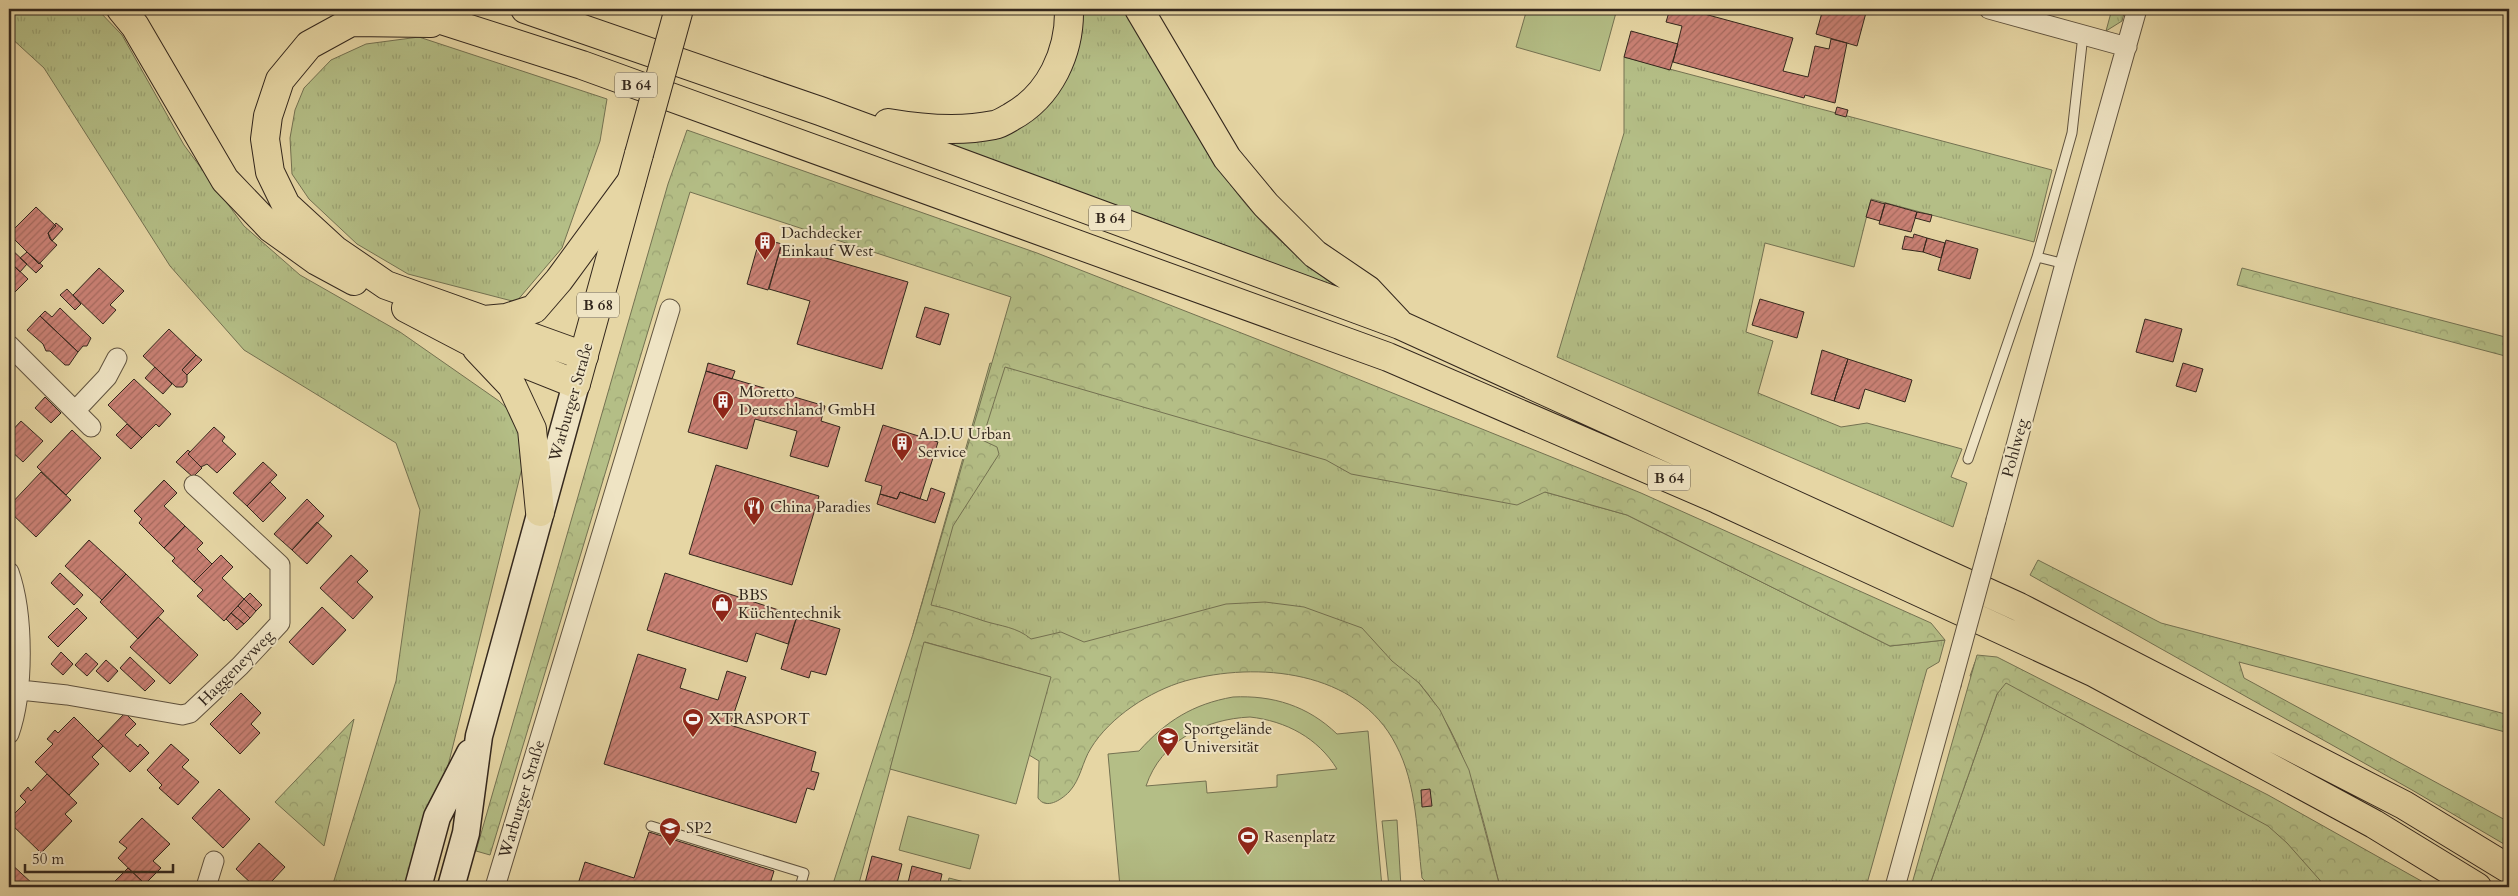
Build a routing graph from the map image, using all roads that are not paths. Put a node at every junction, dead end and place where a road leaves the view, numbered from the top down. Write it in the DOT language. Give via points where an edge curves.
graph roads {
  1 [pos="121,9"];
  2 [pos="406,9"];
  3 [pos="525,9"];
  4 [pos="678,9"];
  5 [pos="1069,9"];
  6 [pos="1140,9"];
  7 [pos="1989,9"];
  8 [pos="2137,9"];
  9 [pos="447,23"];
  10 [pos="2083,35"];
  11 [pos="2127,47"];
  12 [pos="820,111"];
  13 [pos="631,182"];
  14 [pos="2037,257"];
  15 [pos="2065,264"];
  16 [pos="670,309"];
  17 [pos="1400,325"];
  18 [pos="476,331"];
  19 [pos="9,345"];
  20 [pos="584,356"];
  21 [pos="117,358"];
  22 [pos="576,384"];
  23 [pos="75,411"];
  24 [pos="91,427"];
  25 [pos="1968,459"];
  26 [pos="194,485"];
  27 [pos="540,512"];
  28 [pos="9,572"];
  29 [pos="20,690"];
  30 [pos="9,734"];
  31 [pos="479,736"];
  32 [pos="651,826"];
  33 [pos="214,861"];
  34 [pos="2509,869"];
  35 [pos="206,887"];
  36 [pos="418,887"];
  37 [pos="451,887"];
  38 [pos="495,887"];
  39 [pos="800,887"];
  40 [pos="1895,887"];
  41 [pos="2477,887"];
  1 -- 18 [label="main road" via="135,26 225,180 271,228 316,261"];
  2 -- 9 [label="main road, B 64"];
  3 -- 12 [label="main road, B 64"];
  4 -- 13 [label="main road, Warburger Straße / B 68, bridge"];
  5 -- 12 [label="main road" via="1065,47 1053,78 1023,111 996,125 924,129"];
  6 -- 17 [label="main road" via="1227,158 1266,205 1314,254 1368,290"];
  7 -- 10 [label="street"];
  8 -- 11 [label="street, Pohlweg"];
  9 -- 18 [label="main road" via="351,22 309,45 280,80 268,116 265,140 270,172 286,205 335,250 386,285"];
  9 -- 41 [label="main road, B 64" via="582,65 1388,357 1717,499 2093,672 2374,824"];
  10 -- 11 [label="street"];
  10 -- 14 [label="lane" via="2072,133"];
  11 -- 15 [label="street, Pohlweg"];
  12 -- 17 [label="main road, B 64"];
  13 -- 18 [label="main road" via="534,309"];
  13 -- 20 [label="main road, Warburger Straße / B 68"];
  14 -- 15 [label="lane"];
  14 -- 25 [label="lane"];
  15 -- 40 [label="street, Pohlweg, bridge"];
  16 -- 38 [label="street, Warburger Straße"];
  17 -- 34 [label="main road, B 64" via="2020,607 2404,805"];
  18 -- 20 [label="main road"];
  18 -- 22 [label="main road"];
  18 -- 27 [label="main road" via="512,386 532,429"];
  19 -- 23 [label="street"];
  20 -- 22 [label="main road, Warburger Straße"];
  21 -- 23 [label="street" via="106,377"];
  22 -- 27 [label="main road, Warburger Straße"];
  23 -- 24 [label="street"];
  26 -- 29 [label="street, Haggeneyweg" via="280,566 280,623 190,714"];
  27 -- 31 [label="main road, Warburger Straße"];
  28 -- 29 [label="street" via="16,591"];
  29 -- 30 [label="street"];
  31 -- 36 [label="main road, Warburger Straße" via="437,817"];
  31 -- 37 [label="main road, Warburger Straße" via="466,833"];
  32 -- 39 [label="lane" via="804,873"];
  33 -- 35 [label="street"];
}
